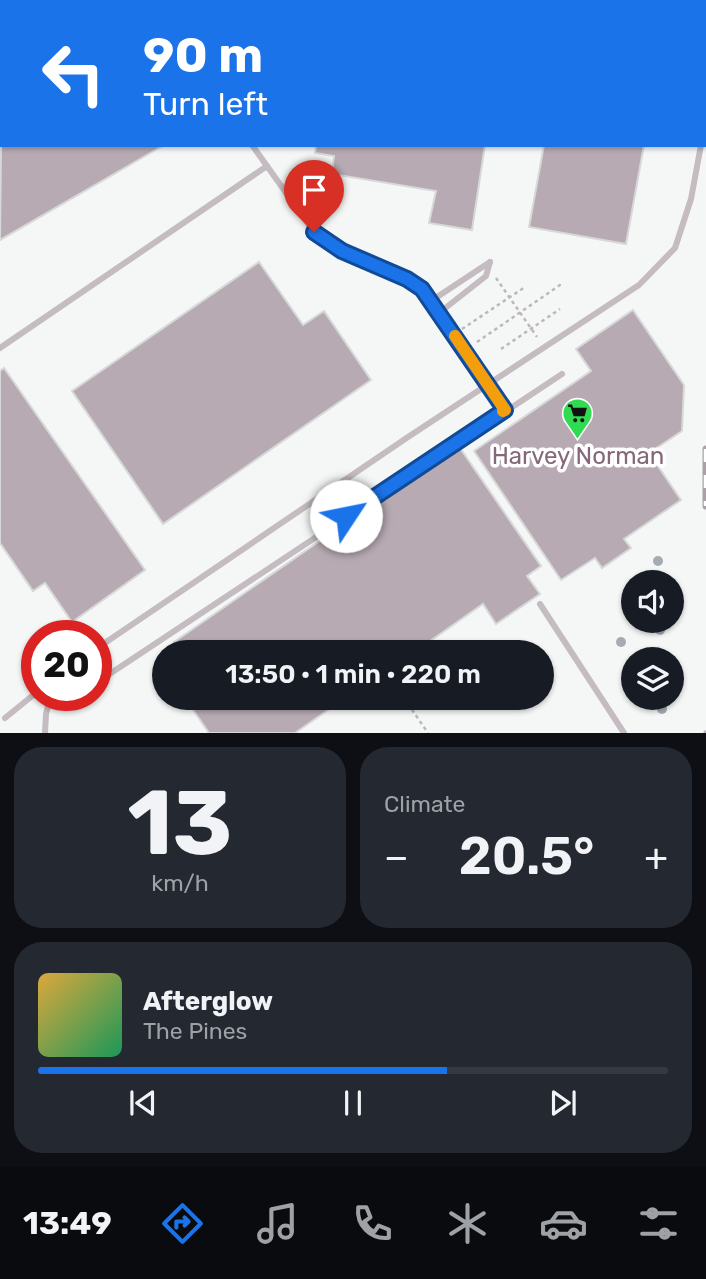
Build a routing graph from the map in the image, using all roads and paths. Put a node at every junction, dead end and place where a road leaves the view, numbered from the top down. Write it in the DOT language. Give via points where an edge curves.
graph roads {
  1 [pos="253,147"];
  2 [pos="701,147"];
  3 [pos="267,166"];
  4 [pos="494,276"];
  5 [pos="563,283"];
  6 [pos="525,287"];
  7 [pos="509,297"];
  8 [pos="431,301"];
  9 [pos="560,309"];
  10 [pos="439,313"];
  11 [pos="520,313"];
  12 [pos="462,329"];
  13 [pos="531,329"];
  14 [pos="537,337"];
  15 [pos="477,342"];
  16 [pos="0,348"];
  17 [pos="501,349"];
  18 [pos="562,374"];
  19 [pos="489,386"];
  20 [pos="505,410"];
  21 [pos="540,604"];
  22 [pos="112,638"];
  23 [pos="112,672"];
  24 [pos="21,705"];
  25 [pos="412,710"];
  26 [pos="47,711"];
  27 [pos="5,718"];
  28 [pos="45,733"];
  29 [pos="428,733"];
  30 [pos="624,733"];
  1 -- 3 [label="lane"];
  2 -- 19 [label="lane" via="675,248 639,285"];
  3 -- 8 [label="lane" via="314,232 342,251 407,279"];
  3 -- 16 [label="lane"];
  4 -- 7 [label="path"];
  5 -- 11 [label="path"];
  6 -- 7 [label="path"];
  7 -- 11 [label="path"];
  7 -- 12 [label="path"];
  8 -- 10 [label="lane"];
  8 -- 10 [label="lane" via="490,262 486,276"];
  9 -- 13 [label="path"];
  10 -- 19 [label="lane"];
  11 -- 13 [label="path"];
  11 -- 15 [label="path"];
  13 -- 14 [label="path"];
  13 -- 17 [label="path"];
  18 -- 20 [label="lane"];
  19 -- 20 [label="lane"];
  19 -- 22 [label="lane"];
  20 -- 23 [label="lane"];
  21 -- 30 [label="lane"];
  24 -- 27 [label="lane"];
  25 -- 29 [label="path"];
  26 -- 28 [label="lane"];
}
